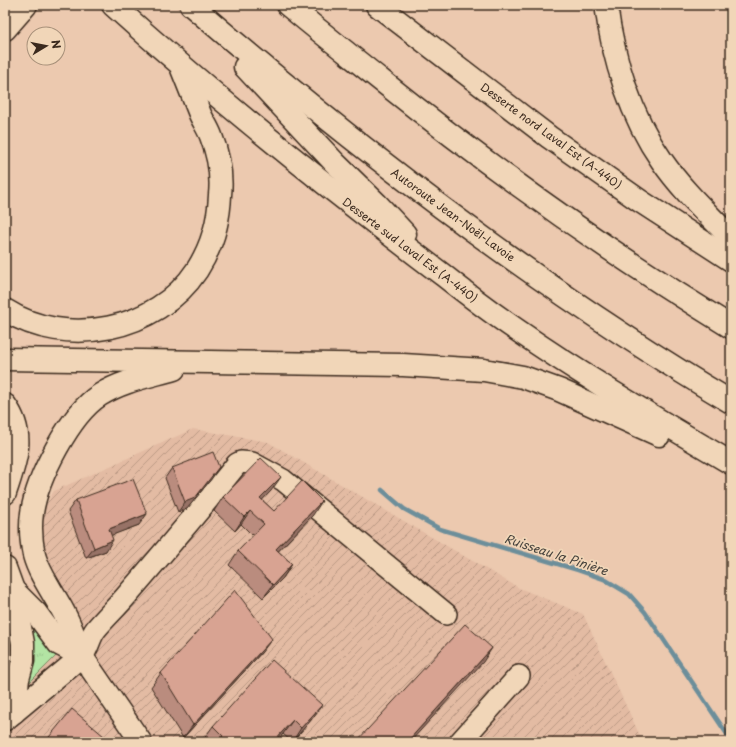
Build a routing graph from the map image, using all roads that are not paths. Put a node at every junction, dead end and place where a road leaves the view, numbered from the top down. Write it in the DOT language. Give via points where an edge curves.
graph roads {
  1 [pos="26,5"];
  2 [pos="113,5"];
  3 [pos="188,5"];
  4 [pos="191,5"];
  5 [pos="288,5"];
  6 [pos="377,5"];
  7 [pos="606,5"];
  8 [pos="5,29"];
  9 [pos="181,66"];
  10 [pos="731,238"];
  11 [pos="731,260"];
  12 [pos="442,275"];
  13 [pos="5,310"];
  14 [pos="731,327"];
  15 [pos="5,359"];
  16 [pos="195,363"];
  17 [pos="731,402"];
  18 [pos="5,406"];
  19 [pos="731,463"];
  20 [pos="731,470"];
  21 [pos="5,493"];
  22 [pos="5,568"];
  23 [pos="13,590"];
  24 [pos="446,614"];
  25 [pos="82,656"];
  26 [pos="519,676"];
  27 [pos="10,716"];
  28 [pos="141,742"];
  29 [pos="460,742"];
  1 -- 8 [label="highway"];
  2 -- 9 [label="highway, Desserte sud Laval Est (A-440)"];
  3 -- 12 [label="highway"];
  4 -- 17 [label="highway, Autoroute Jean-Noël-Lavoie" via="309,104 495,247 594,315"];
  5 -- 14 [label="highway" via="469,149 562,216"];
  6 -- 11 [label="highway, Desserte nord Laval Est (A-440)" via="555,141 640,201"];
  7 -- 10 [label="highway" via="618,64 630,100 646,135 682,187"];
  9 -- 12 [label="highway, Desserte sud Laval Est (A-440)" via="320,181"];
  9 -- 13 [label="highway" via="211,137 218,160 221,184 217,220 209,247 197,269 182,288 159,306 139,318 112,327 86,331 52,329"];
  12 -- 19 [label="highway, Desserte sud Laval Est (A-440)" via="534,342 637,408"];
  15 -- 16 [label="highway"];
  16 -- 20 [label="highway" via="410,365 502,373 576,396"];
  16 -- 25 [label="highway" via="117,386 98,396 74,420 36,493 31,521 34,556 66,617"];
  18 -- 21 [label="highway" via="12,418 18,439 16,460"];
  22 -- 23 [label="highway"];
  23 -- 25 [label="highway" via="36,613 59,644"];
  23 -- 27 [label="highway" via="23,651"];
  24 -- 25 [label="street" via="284,480 252,463 241,462 96,629"];
  25 -- 27 [label="street"];
  25 -- 28 [label="street"];
  26 -- 29 [label="street"];
}
